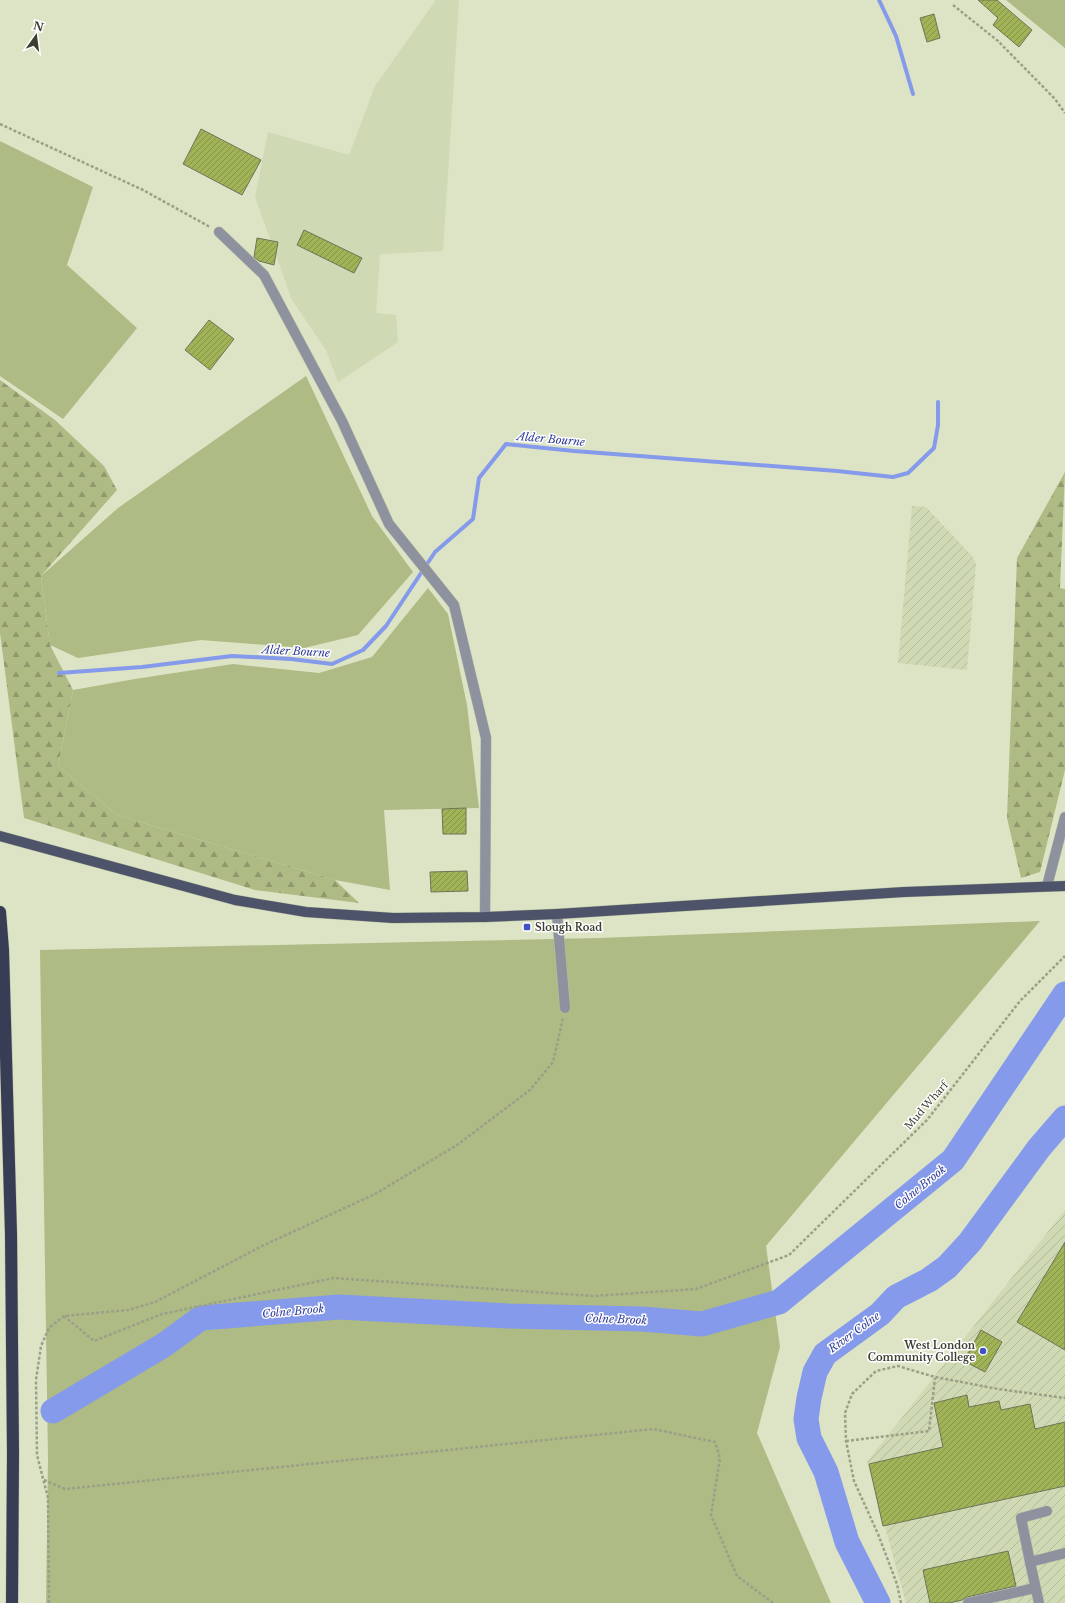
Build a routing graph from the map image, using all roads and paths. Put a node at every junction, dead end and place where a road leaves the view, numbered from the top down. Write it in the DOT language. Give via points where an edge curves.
graph roads {
  1 [pos="953,6"];
  2 [pos="1065,113"];
  3 [pos="0,124"];
  4 [pos="219,232"];
  5 [pos="1065,817"];
  6 [pos="0,836"];
  7 [pos="1047,886"];
  8 [pos="1065,886"];
  9 [pos="0,912"];
  10 [pos="557,914"];
  11 [pos="486,917"];
  12 [pos="1065,956"];
  13 [pos="565,1008"];
  14 [pos="64,1316"];
  15 [pos="935,1378"];
  16 [pos="1065,1398"];
  17 [pos="846,1441"];
  18 [pos="44,1480"];
  19 [pos="1047,1511"];
  20 [pos="1065,1553"];
  21 [pos="1030,1562"];
  22 [pos="1035,1588"];
  23 [pos="12,1603"];
  24 [pos="49,1603"];
  25 [pos="773,1603"];
  26 [pos="901,1603"];
  27 [pos="968,1603"];
  28 [pos="1039,1603"];
  1 -- 2 [label="path" via="998,41 1055,99"];
  3 -- 4 [label="path" via="143,190"];
  4 -- 11 [label="street" via="264,276 342,421 389,524 454,605 486,738"];
  5 -- 7 [label="street"];
  6 -- 11 [label="main road" via="235,900 306,912 393,918"];
  7 -- 8 [label="main road"];
  7 -- 10 [label="main road" via="904,892"];
  9 -- 23 [label="highway" via="11,1234"];
  10 -- 11 [label="main road"];
  10 -- 13 [label="street"];
  12 -- 14 [label="path, Mud Wharf" via="1020,1001 927,1120 789,1255 696,1289 594,1296 334,1278 162,1314 94,1341"];
  13 -- 14 [label="path" via="553,1062 530,1090 457,1145 375,1194 262,1246 155,1302 128,1310"];
  14 -- 18 [label="path" via="49,1328 41,1346 36,1380 37,1455"];
  15 -- 16 [label="path"];
  15 -- 17 [label="path" via="929,1431"];
  15 -- 17 [label="path" via="898,1366 876,1371 852,1394 845,1413"];
  17 -- 26 [label="path" via="854,1481 878,1534"];
  18 -- 24 [label="path" via="48,1498"];
  18 -- 25 [label="path" via="65,1489 653,1429 715,1442 720,1458 711,1515 738,1576"];
  19 -- 21 [label="street" via="1021,1518"];
  20 -- 21 [label="street"];
  21 -- 22 [label="street"];
  22 -- 27 [label="street"];
  22 -- 28 [label="street"];
}
